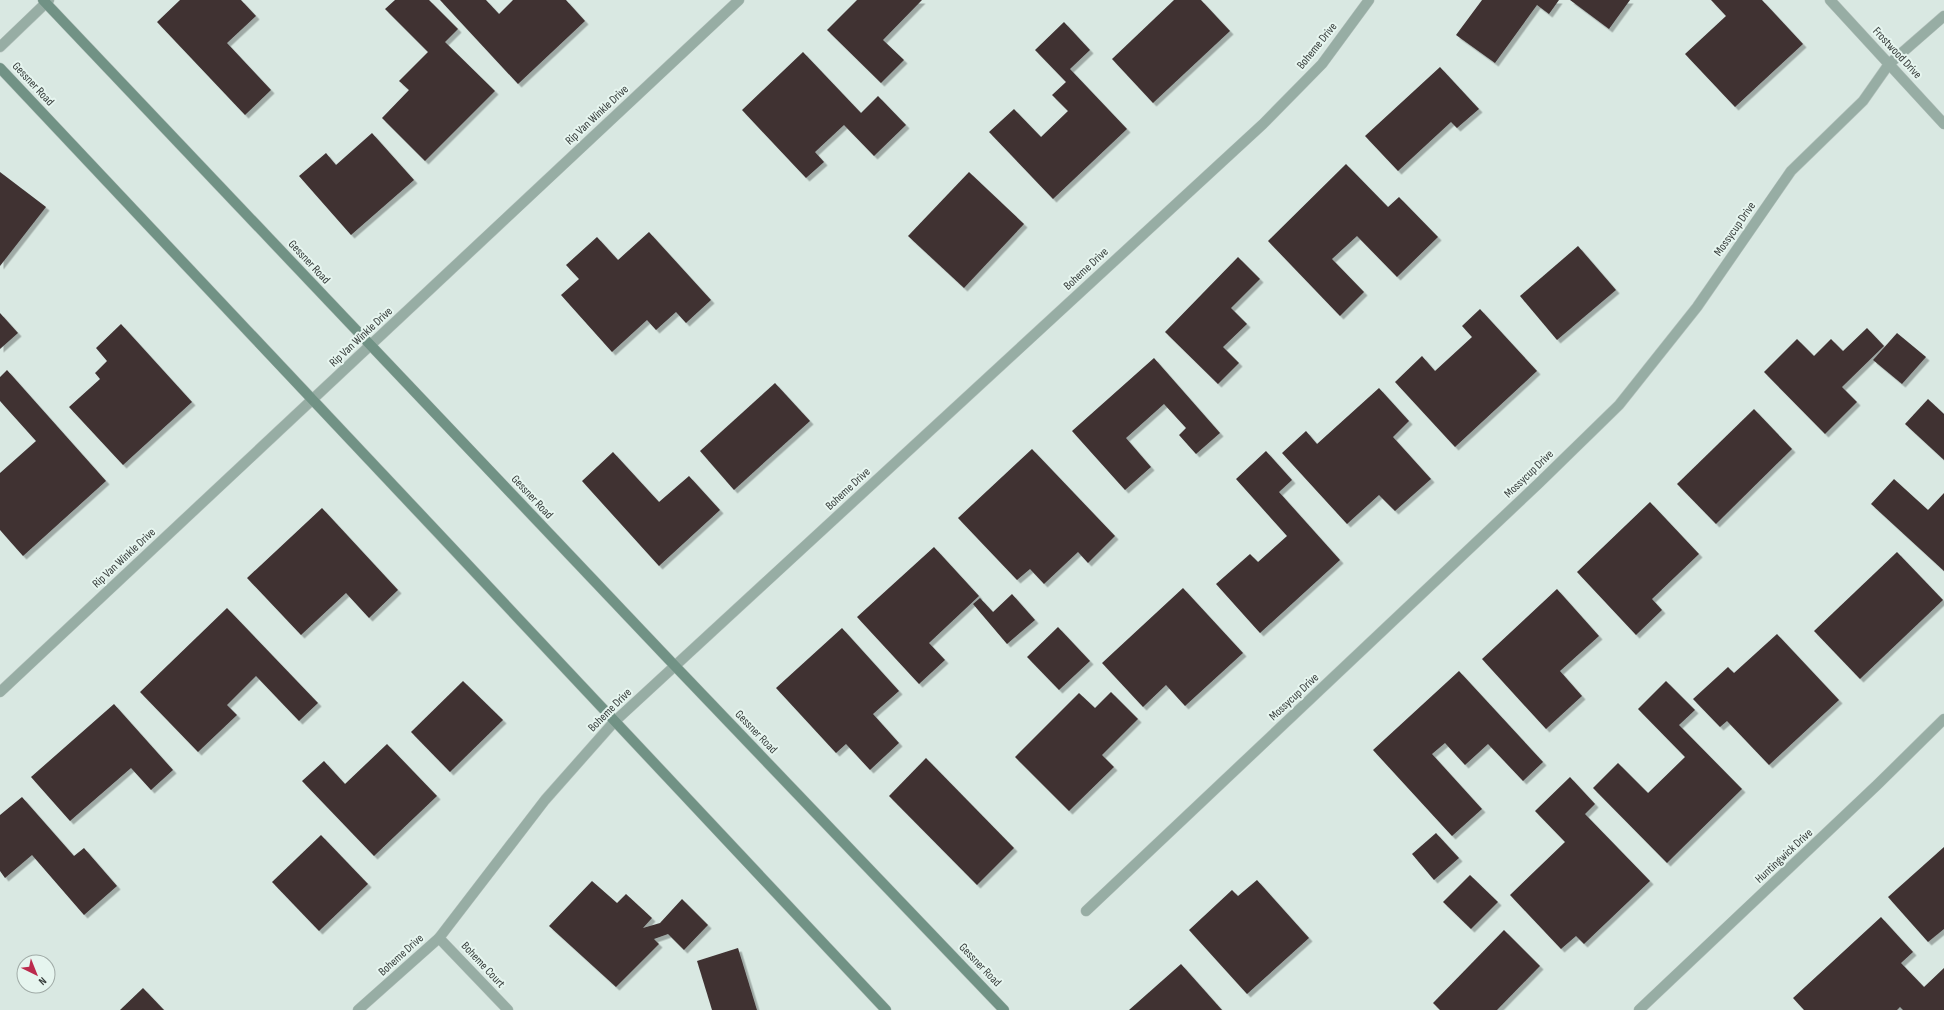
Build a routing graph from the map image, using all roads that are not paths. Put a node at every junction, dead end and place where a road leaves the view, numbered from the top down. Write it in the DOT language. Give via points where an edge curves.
graph roads {
  1 [pos="739,0"];
  2 [pos="1369,0"];
  3 [pos="1830,0"];
  4 [pos="46,1"];
  5 [pos="1944,16"];
  6 [pos="0,47"];
  7 [pos="1889,64"];
  8 [pos="0,68"];
  9 [pos="1944,124"];
  10 [pos="371,346"];
  11 [pos="314,399"];
  12 [pos="675,666"];
  13 [pos="0,692"];
  14 [pos="1944,719"];
  15 [pos="614,722"];
  16 [pos="1086,910"];
  17 [pos="439,938"];
  18 [pos="358,1010"];
  19 [pos="508,1010"];
  20 [pos="886,1010"];
  21 [pos="1004,1010"];
  22 [pos="1639,1010"];
  1 -- 10 [label="street, Rip Van Winkle Drive"];
  2 -- 12 [label="street, Boheme Drive" via="1322,64 1263,124"];
  3 -- 7 [label="street, Frostwood Drive"];
  4 -- 6 [label="street"];
  4 -- 10 [label="main road, Gessner Road"];
  5 -- 7 [label="street, Mossycup Drive"];
  7 -- 9 [label="street, Frostwood Drive"];
  7 -- 16 [label="street, Mossycup Drive" via="1863,101 1791,170 1697,307 1619,405"];
  8 -- 11 [label="main road, Gessner Road"];
  10 -- 11 [label="street, Rip Van Winkle Drive"];
  10 -- 12 [label="main road, Gessner Road"];
  11 -- 13 [label="street, Rip Van Winkle Drive"];
  11 -- 15 [label="main road, Gessner Road"];
  12 -- 15 [label="street, Boheme Drive"];
  12 -- 21 [label="main road, Gessner Road"];
  14 -- 22 [label="street, Huntingwick Drive" via="1878,785"];
  15 -- 17 [label="street, Boheme Drive" via="545,800"];
  15 -- 20 [label="main road, Gessner Road"];
  17 -- 18 [label="street, Boheme Drive"];
  17 -- 19 [label="street, Boheme Court"];
}
